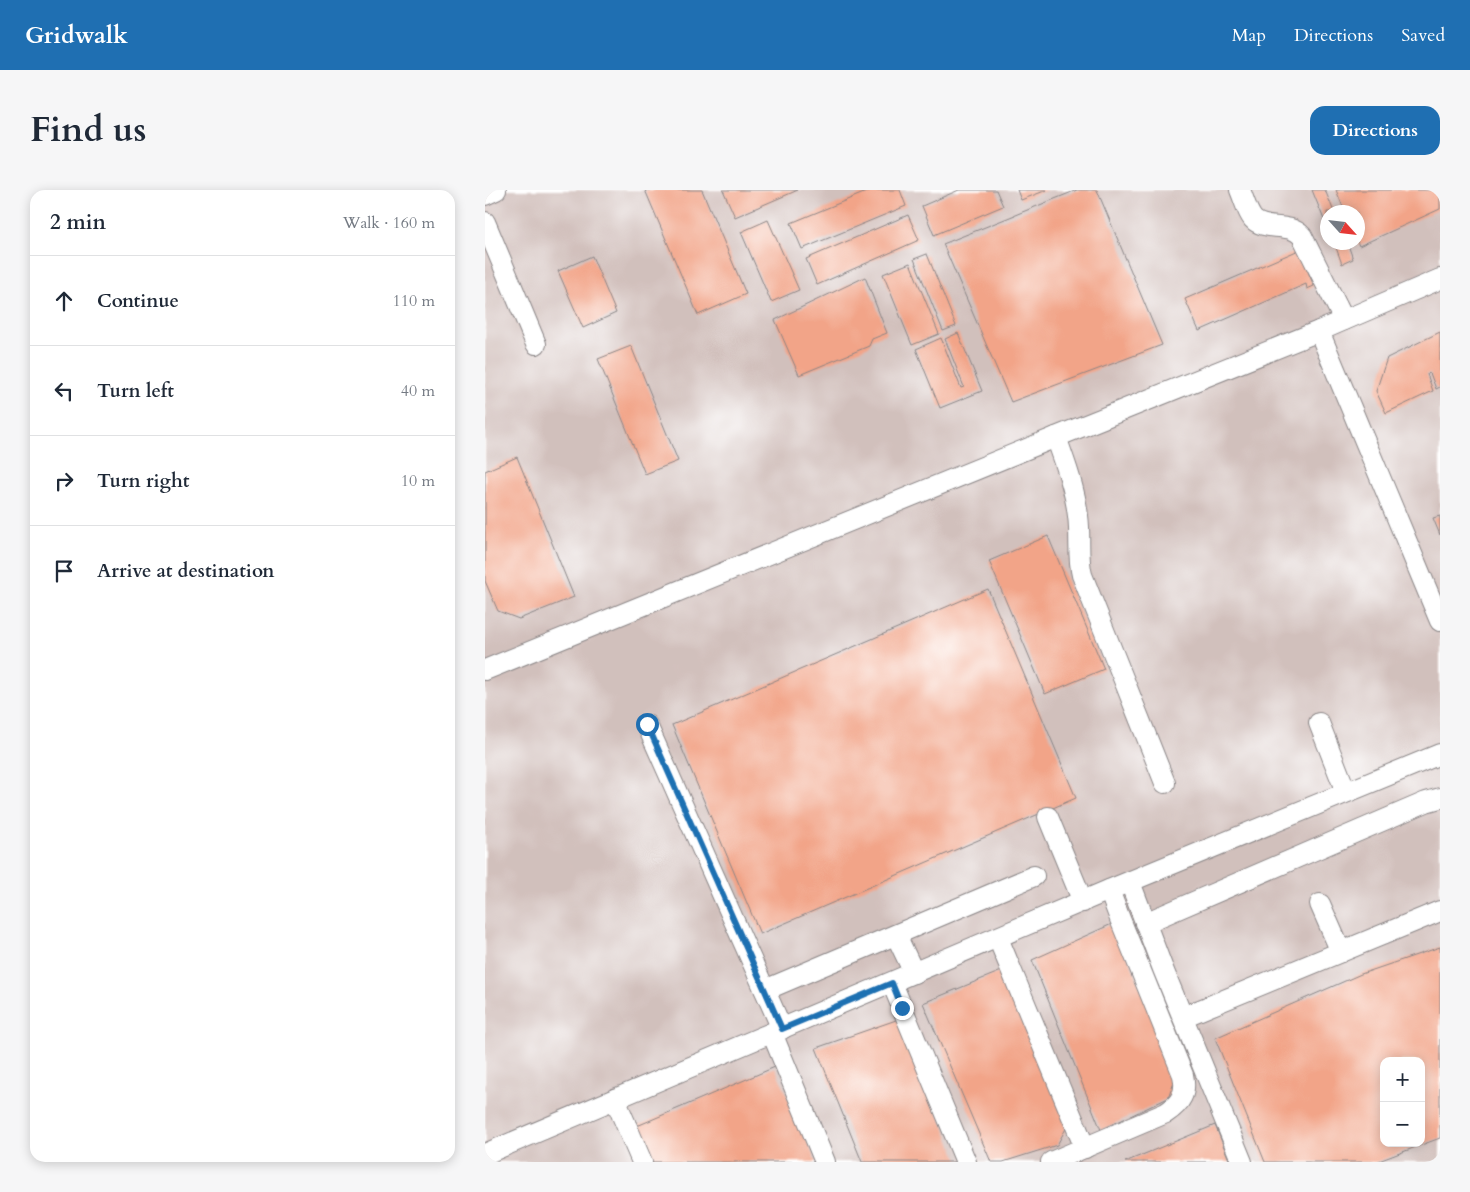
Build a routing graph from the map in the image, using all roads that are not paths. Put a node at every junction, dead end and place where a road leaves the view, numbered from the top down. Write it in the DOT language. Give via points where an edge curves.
graph roads {
  1 [pos="496,190"];
  2 [pos="1240,190"];
  3 [pos="485,195"];
  4 [pos="485,222"];
  5 [pos="1440,278"];
  6 [pos="1344,320"];
  7 [pos="1319,331"];
  8 [pos="536,344"];
  9 [pos="1056,436"];
  10 [pos="1440,621"];
  11 [pos="485,670"];
  12 [pos="1319,723"];
  13 [pos="647,724"];
  14 [pos="1440,754"];
  15 [pos="1165,783"];
  16 [pos="1346,792"];
  17 [pos="1440,798"];
  18 [pos="1047,817"];
  19 [pos="1034,876"];
  20 [pos="1130,882"];
  21 [pos="1109,890"];
  22 [pos="1083,902"];
  23 [pos="1320,904"];
  24 [pos="1440,911"];
  25 [pos="1145,923"];
  26 [pos="896,935"];
  27 [pos="997,938"];
  28 [pos="1341,952"];
  29 [pos="914,973"];
  30 [pos="892,983"];
  31 [pos="765,990"];
  32 [pos="1183,1017"];
  33 [pos="777,1031"];
  34 [pos="615,1099"];
  35 [pos="1085,1148"];
  36 [pos="485,1154"];
  37 [pos="642,1162"];
  38 [pos="825,1162"];
  39 [pos="966,1162"];
  40 [pos="1051,1162"];
  41 [pos="1242,1162"];
  1 -- 3 [label="street"];
  2 -- 6 [label="street" via="1257,222 1292,229 1302,236"];
  4 -- 8 [label="street"];
  5 -- 6 [label="street"];
  6 -- 7 [label="street"];
  7 -- 9 [label="street"];
  7 -- 10 [label="street"];
  9 -- 11 [label="street"];
  9 -- 15 [label="street" via="1076,501 1082,575"];
  12 -- 16 [label="street"];
  13 -- 31 [label="street"];
  14 -- 16 [label="street"];
  16 -- 20 [label="street"];
  17 -- 25 [label="street"];
  18 -- 22 [label="street"];
  19 -- 26 [label="street"];
  20 -- 21 [label="street"];
  20 -- 25 [label="street"];
  21 -- 22 [label="street"];
  21 -- 35 [label="street" via="1185,1085 1176,1107"];
  22 -- 27 [label="street"];
  23 -- 28 [label="street"];
  24 -- 28 [label="street"];
  25 -- 32 [label="street"];
  26 -- 29 [label="street"];
  26 -- 31 [label="street"];
  27 -- 29 [label="street"];
  27 -- 35 [label="street"];
  28 -- 32 [label="street"];
  29 -- 30 [label="street"];
  30 -- 33 [label="street"];
  30 -- 39 [label="street"];
  31 -- 33 [label="street"];
  32 -- 41 [label="street"];
  33 -- 34 [label="street"];
  33 -- 38 [label="street"];
  34 -- 36 [label="street"];
  34 -- 37 [label="street"];
  35 -- 40 [label="street"];
}
